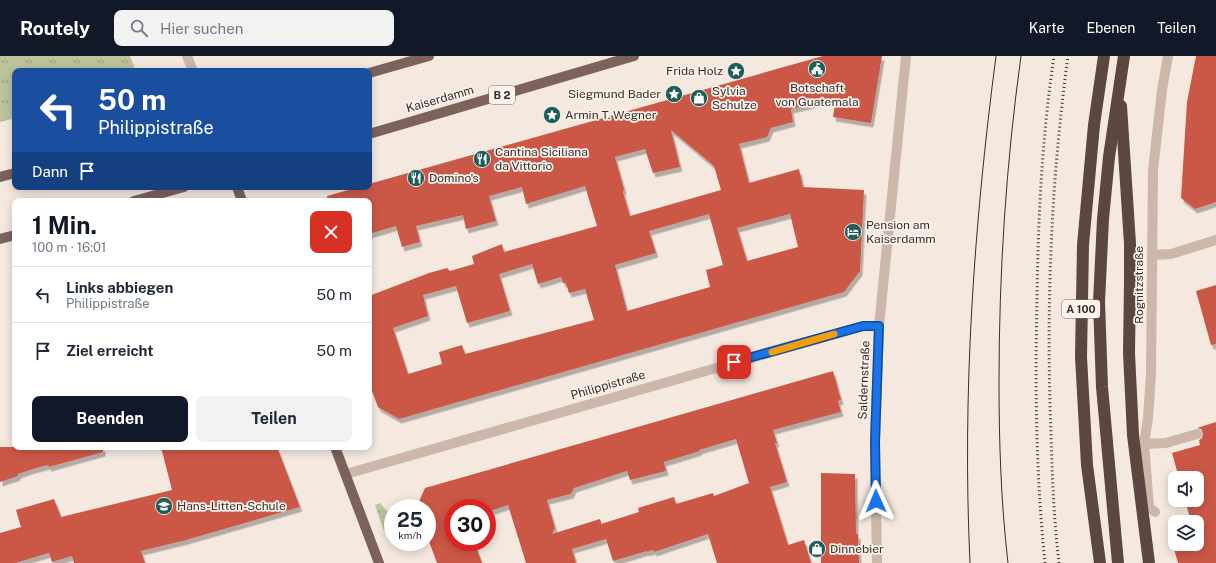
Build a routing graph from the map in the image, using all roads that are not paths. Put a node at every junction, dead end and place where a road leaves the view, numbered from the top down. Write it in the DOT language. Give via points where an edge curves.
graph roads {
  1 [pos="187,56"];
  2 [pos="429,56"];
  3 [pos="634,56"];
  4 [pos="906,56"];
  5 [pos="1104,56"];
  6 [pos="1124,56"];
  7 [pos="1168,56"];
  8 [pos="192,68"];
  9 [pos="372,72"];
  10 [pos="1120,76"];
  11 [pos="372,133"];
  12 [pos="12,174"];
  13 [pos="0,177"];
  14 [pos="161,190"];
  15 [pos="141,198"];
  16 [pos="12,236"];
  17 [pos="0,239"];
  18 [pos="1216,240"];
  19 [pos="1152,255"];
  20 [pos="879,326"];
  21 [pos="1197,434"];
  22 [pos="1144,444"];
  23 [pos="336,450"];
  24 [pos="346,474"];
  25 [pos="1155,512"];
  26 [pos="379,563"];
  27 [pos="877,563"];
  28 [pos="1100,563"];
  29 [pos="1118,563"];
  30 [pos="1149,563"];
  1 -- 8 [label="street"];
  2 -- 9 [label="main road"];
  3 -- 11 [label="main road, Kaiserdamm / B 2"];
  4 -- 20 [label="street, Saldernstraße"];
  5 -- 28 [label="highway, A 100" via="1094,125 1083,245 1081,357 1087,465"];
  6 -- 10 [label="highway, A 100"];
  7 -- 19 [label="street, Rognitzstraße" via="1153,170"];
  10 -- 29 [label="highway, A 100" via="1103,219 1099,302 1102,387"];
  10 -- 30 [label="highway" via="1130,244 1129,353 1133,435"];
  12 -- 13 [label="main road"];
  14 -- 15 [label="main road"];
  16 -- 17 [label="main road"];
  18 -- 19 [label="street" via="1171,254"];
  19 -- 22 [label="street, Rognitzstraße" via="1151,374"];
  20 -- 24 [label="street, Philippistraße" via="863,326"];
  20 -- 27 [label="street, Saldernstraße" via="875,442"];
  21 -- 22 [label="street" via="1166,443"];
  22 -- 25 [label="street, Rognitzstraße" via="1149,507"];
  23 -- 24 [label="main road"];
  24 -- 26 [label="main road"];
}
